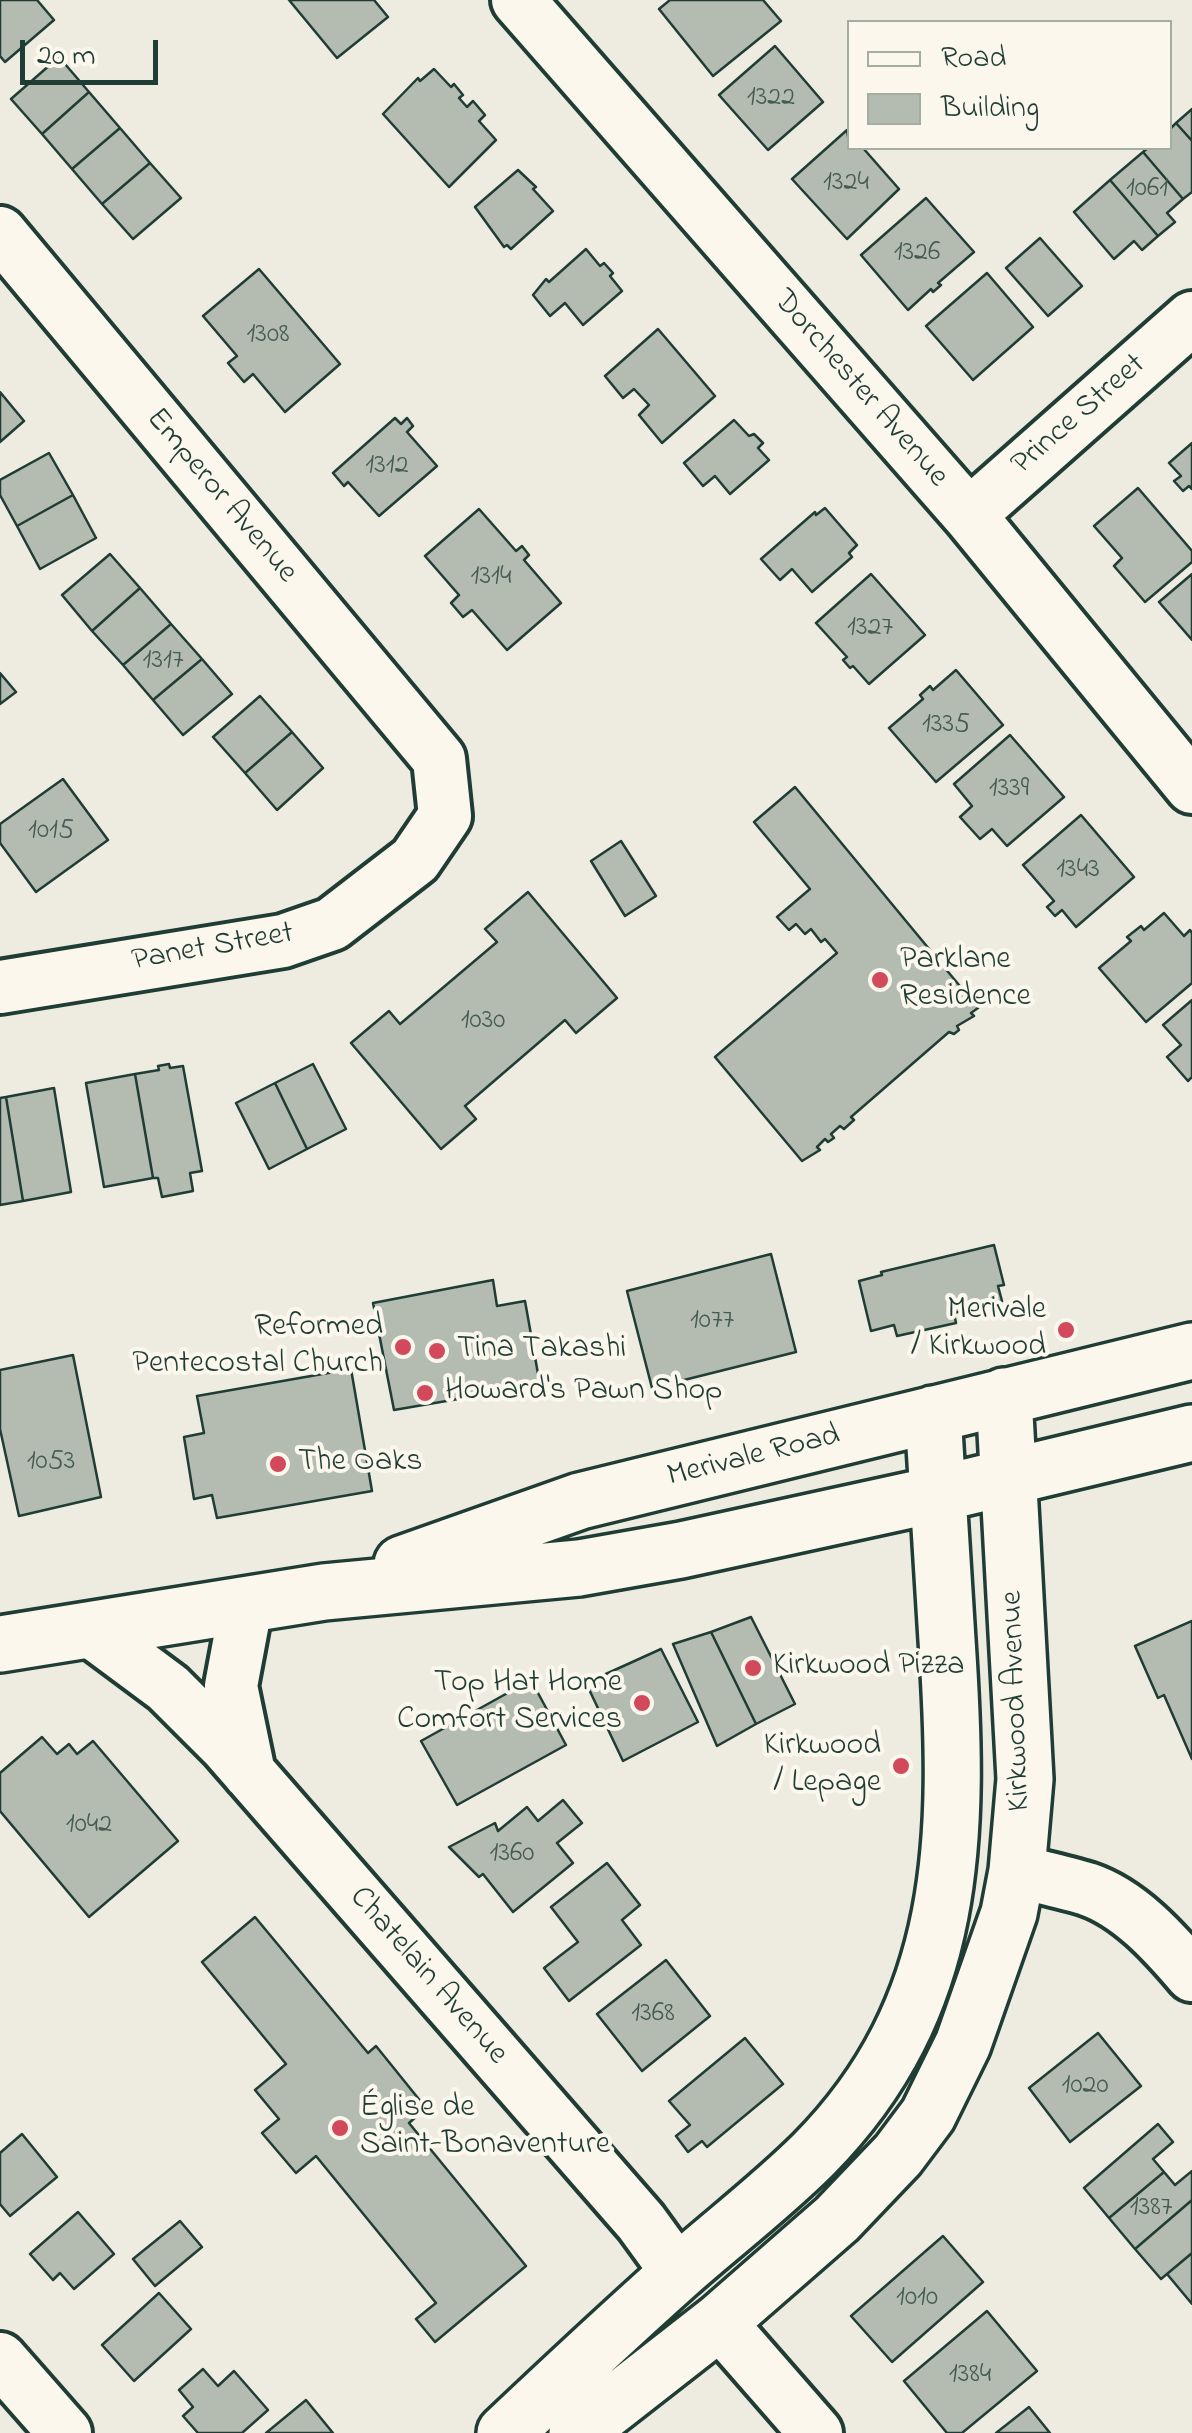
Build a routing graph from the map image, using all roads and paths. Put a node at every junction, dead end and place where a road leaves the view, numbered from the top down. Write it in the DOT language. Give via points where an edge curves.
graph roads {
  1 [pos="518,0"];
  2 [pos="0,233"];
  3 [pos="1192,318"];
  4 [pos="968,514"];
  5 [pos="438,760"];
  6 [pos="1192,787"];
  7 [pos="0,987"];
  8 [pos="1192,1351"];
  9 [pos="1004,1396"];
  10 [pos="933,1414"];
  11 [pos="1192,1433"];
  12 [pos="1008,1475"];
  13 [pos="938,1494"];
  14 [pos="324,1592"];
  15 [pos="246,1606"];
  16 [pos="90,1630"];
  17 [pos="0,1644"];
  18 [pos="250,1775"];
  19 [pos="1017,1871"];
  20 [pos="1192,1974"];
  21 [pos="678,2273"];
  22 [pos="719,2322"];
  23 [pos="0,2358"];
  24 [pos="65,2433"];
  25 [pos="506,2433"];
  26 [pos="577,2433"];
  27 [pos="816,2433"];
  1 -- 4 [label="street, Dorchester Avenue"];
  2 -- 5 [label="street, Emperor Avenue"];
  3 -- 4 [label="street, Prince Street"];
  4 -- 6 [label="street, Dorchester Avenue"];
  5 -- 7 [label="street, Panet Street" via="445,816 415,860 332,924 283,941"];
  8 -- 9 [label="main road, Merivale Road"];
  9 -- 10 [label="main road, Merivale Road"];
  9 -- 12 [label="main road, Kirkwood Avenue"];
  10 -- 13 [label="main road, Kirkwood Avenue"];
  10 -- 14 [label="main road, Merivale Road" via="580,1502"];
  11 -- 12 [label="main road, Merivale Road"];
  12 -- 13 [label="main road, Merivale Road"];
  12 -- 19 [label="main road, Kirkwood Avenue" via="1024,1730"];
  13 -- 14 [label="main road, Merivale Road" via="579,1568"];
  13 -- 21 [label="main road, Kirkwood Avenue" via="953,1818 942,1913 918,1997 870,2084 815,2153"];
  14 -- 15 [label="main road, Merivale Road"];
  15 -- 16 [label="main road, Merivale Road"];
  15 -- 18 [label="street, Chatelain Avenue" via="231,1686"];
  16 -- 17 [label="main road, Merivale Road"];
  16 -- 18 [label="street, Chatelain Avenue" via="168,1688"];
  18 -- 21 [label="street, Chatelain Avenue" via="641,2222"];
  19 -- 20 [label="street" via="1110,1900"];
  19 -- 22 [label="main road, Kirkwood Avenue" via="975,2014 928,2115 836,2218"];
  21 -- 25 [label="main road, Kirkwood Avenue"];
  22 -- 26 [label="main road, Kirkwood Avenue"];
  22 -- 27 [label="street"];
  23 -- 24 [label="street"];
}
